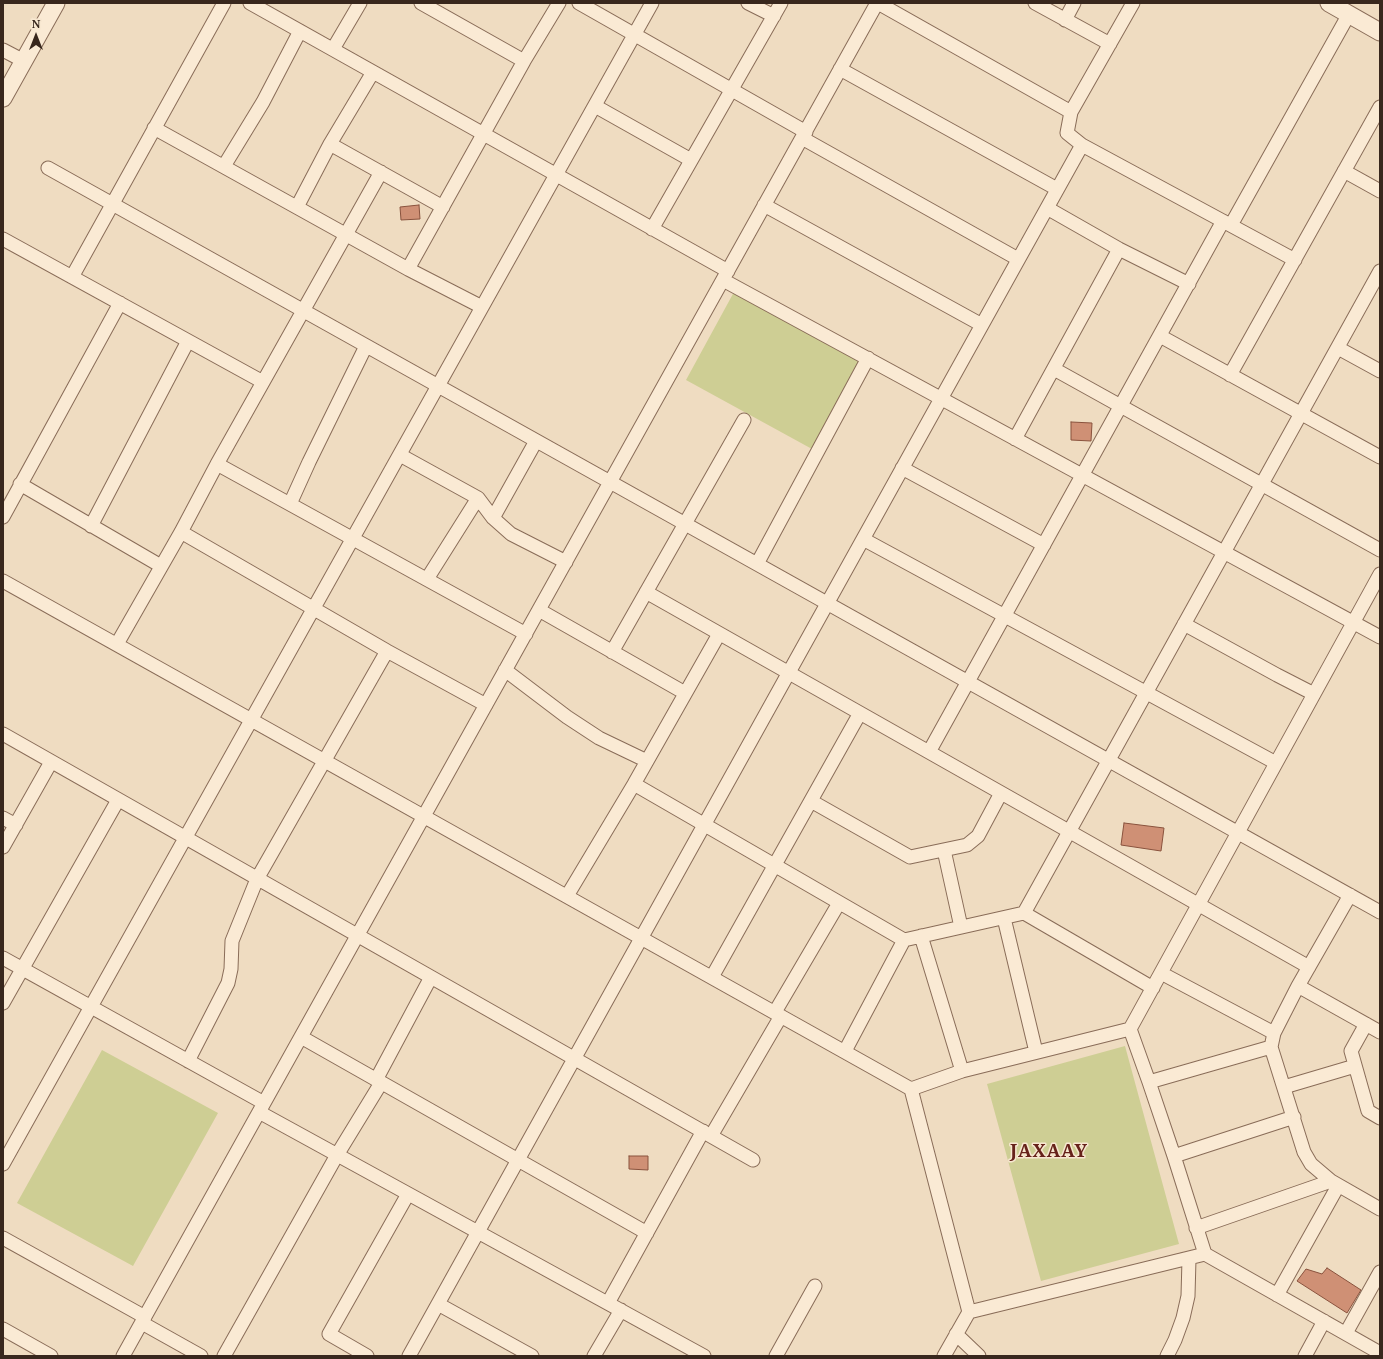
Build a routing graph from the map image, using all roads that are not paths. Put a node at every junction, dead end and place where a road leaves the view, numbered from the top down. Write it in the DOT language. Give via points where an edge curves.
graph roads {
  1 [pos="56,3"];
  2 [pos="224,3"];
  3 [pos="250,3"];
  4 [pos="360,3"];
  5 [pos="421,3"];
  6 [pos="558,3"];
  7 [pos="580,3"];
  8 [pos="652,3"];
  9 [pos="748,3"];
  10 [pos="781,3"];
  11 [pos="878,3"];
  12 [pos="1036,3"];
  13 [pos="1074,3"];
  14 [pos="1133,3"];
  15 [pos="1339,7"];
  16 [pos="774,16"];
  17 [pos="1065,20"];
  18 [pos="300,31"];
  19 [pos="1380,32"];
  20 [pos="635,35"];
  21 [pos="1110,44"];
  22 [pos="333,49"];
  23 [pos="3,50"];
  24 [pos="24,61"];
  25 [pos="524,61"];
  26 [pos="840,70"];
  27 [pos="373,72"];
  28 [pos="732,90"];
  29 [pos="3,98"];
  30 [pos="595,106"];
  31 [pos="1380,107"];
  32 [pos="1072,112"];
  33 [pos="154,128"];
  34 [pos="484,134"];
  35 [pos="804,135"];
  36 [pos="330,144"];
  37 [pos="1082,145"];
  38 [pos="691,160"];
  39 [pos="224,166"];
  40 [pos="48,168"];
  41 [pos="1344,171"];
  42 [pos="380,172"];
  43 [pos="556,175"];
  44 [pos="1057,190"];
  45 [pos="1380,192"];
  46 [pos="112,204"];
  47 [pos="764,205"];
  48 [pos="297,207"];
  49 [pos="443,207"];
  50 [pos="1047,208"];
  51 [pos="1227,223"];
  52 [pos="652,229"];
  53 [pos="346,234"];
  54 [pos="3,239"];
  55 [pos="1119,249"];
  56 [pos="1018,259"];
  57 [pos="1295,260"];
  58 [pos="408,269"];
  59 [pos="725,275"];
  60 [pos="72,277"];
  61 [pos="1378,278"];
  62 [pos="1189,284"];
  63 [pos="120,304"];
  64 [pos="482,307"];
  65 [pos="303,311"];
  66 [pos="982,325"];
  67 [pos="1160,336"];
  68 [pos="188,341"];
  69 [pos="366,346"];
  70 [pos="1338,348"];
  71 [pos="868,358"];
  72 [pos="1054,369"];
  73 [pos="1380,371"];
  74 [pos="1230,375"];
  75 [pos="263,382"];
  76 [pos="438,386"];
  77 [pos="941,398"];
  78 [pos="1121,406"];
  79 [pos="1301,414"];
  80 [pos="744,420"];
  81 [pos="1015,439"];
  82 [pos="536,441"];
  83 [pos="400,455"];
  84 [pos="1380,458"];
  85 [pos="217,464"];
  86 [pos="902,468"];
  87 [pos="1083,475"];
  88 [pos="610,482"];
  89 [pos="20,484"];
  90 [pos="1262,484"];
  91 [pos="478,498"];
  92 [pos="290,504"];
  93 [pos="3,516"];
  94 [pos="493,518"];
  95 [pos="685,524"];
  96 [pos="91,526"];
  97 [pos="181,532"];
  98 [pos="353,538"];
  99 [pos="863,539"];
  100 [pos="1044,545"];
  101 [pos="1380,550"];
  102 [pos="1224,552"];
  103 [pos="566,562"];
  104 [pos="757,564"];
  105 [pos="161,566"];
  106 [pos="1380,574"];
  107 [pos="427,579"];
  108 [pos="3,581"];
  109 [pos="646,592"];
  110 [pos="827,603"];
  111 [pos="313,608"];
  112 [pos="539,610"];
  113 [pos="1005,616"];
  114 [pos="1353,623"];
  115 [pos="1184,624"];
  116 [pos="526,634"];
  117 [pos="719,634"];
  118 [pos="1380,637"];
  119 [pos="117,644"];
  120 [pos="387,651"];
  121 [pos="612,652"];
  122 [pos="505,670"];
  123 [pos="788,673"];
  124 [pos="968,682"];
  125 [pos="685,693"];
  126 [pos="1146,693"];
  127 [pos="1314,694"];
  128 [pos="486,705"];
  129 [pos="860,713"];
  130 [pos="252,720"];
  131 [pos="3,734"];
  132 [pos="929,752"];
  133 [pos="324,761"];
  134 [pos="647,761"];
  135 [pos="1109,761"];
  136 [pos="51,762"];
  137 [pos="1276,763"];
  138 [pos="634,784"];
  139 [pos="1001,793"];
  140 [pos="118,800"];
  141 [pos="811,801"];
  142 [pos="424,816"];
  143 [pos="3,818"];
  144 [pos="16,825"];
  145 [pos="704,825"];
  146 [pos="1069,832"];
  147 [pos="1238,833"];
  148 [pos="186,838"];
  149 [pos="3,847"];
  150 [pos="944,850"];
  151 [pos="775,866"];
  152 [pos="257,879"];
  153 [pos="1350,895"];
  154 [pos="567,896"];
  155 [pos="839,903"];
  156 [pos="1198,905"];
  157 [pos="1380,912"];
  158 [pos="1024,913"];
  159 [pos="1004,918"];
  160 [pos="960,927"];
  161 [pos="358,936"];
  162 [pos="921,936"];
  163 [pos="641,938"];
  164 [pos="904,940"];
  165 [pos="3,958"];
  166 [pos="1309,967"];
  167 [pos="22,969"];
  168 [pos="1161,973"];
  169 [pos="431,977"];
  170 [pos="712,977"];
  171 [pos="1298,986"];
  172 [pos="1153,988"];
  173 [pos="3,1003"];
  174 [pos="91,1007"];
  175 [pos="778,1014"];
  176 [pos="1366,1024"];
  177 [pos="1130,1029"];
  178 [pos="1380,1032"];
  179 [pos="1274,1033"];
  180 [pos="301,1037"];
  181 [pos="1271,1047"];
  182 [pos="845,1051"];
  183 [pos="1036,1052"];
  184 [pos="574,1058"];
  185 [pos="188,1061"];
  186 [pos="1355,1066"];
  187 [pos="962,1071"];
  188 [pos="379,1081"];
  189 [pos="1150,1082"];
  190 [pos="1284,1087"];
  191 [pos="911,1089"];
  192 [pos="262,1108"];
  193 [pos="1294,1117"];
  194 [pos="1380,1118"];
  195 [pos="707,1134"];
  196 [pos="8,1143"];
  197 [pos="337,1154"];
  198 [pos="1174,1156"];
  199 [pos="518,1160"];
  200 [pos="753,1160"];
  201 [pos="3,1164"];
  202 [pos="1334,1184"];
  203 [pos="408,1194"];
  204 [pos="1380,1209"];
  205 [pos="1196,1228"];
  206 [pos="478,1232"];
  207 [pos="647,1232"];
  208 [pos="3,1238"];
  209 [pos="1204,1254"];
  210 [pos="1189,1259"];
  211 [pos="1380,1272"];
  212 [pos="815,1286"];
  213 [pos="1277,1295"];
  214 [pos="608,1303"];
  215 [pos="438,1304"];
  216 [pos="621,1310"];
  217 [pos="969,1312"];
  218 [pos="144,1320"];
  219 [pos="1324,1321"];
  220 [pos="3,1329"];
  221 [pos="956,1334"];
  222 [pos="1346,1334"];
  223 [pos="1380,1353"];
  224 [pos="51,1356"];
  225 [pos="124,1356"];
  226 [pos="201,1356"];
  227 [pos="224,1356"];
  228 [pos="366,1356"];
  229 [pos="409,1356"];
  230 [pos="532,1356"];
  231 [pos="594,1356"];
  232 [pos="704,1356"];
  233 [pos="776,1356"];
  234 [pos="944,1356"];
  235 [pos="979,1356"];
  236 [pos="1167,1356"];
  237 [pos="1305,1356"];
  1 -- 24 [label="street"];
  2 -- 33 [label="street"];
  3 -- 18 [label="street"];
  4 -- 22 [label="street"];
  5 -- 25 [label="street"];
  6 -- 25 [label="street"];
  7 -- 20 [label="street"];
  8 -- 20 [label="street"];
  9 -- 16 [label="street"];
  10 -- 16 [label="street"];
  11 -- 26 [label="street"];
  11 -- 32 [label="street"];
  12 -- 17 [label="street"];
  13 -- 17 [label="street"];
  14 -- 21 [label="street"];
  15 -- 19 [label="street"];
  15 -- 51 [label="street"];
  16 -- 28 [label="street"];
  17 -- 21 [label="street"];
  18 -- 22 [label="street"];
  18 -- 39 [label="street" via="263,102"];
  20 -- 28 [label="street"];
  20 -- 30 [label="street"];
  21 -- 32 [label="street"];
  22 -- 27 [label="street"];
  23 -- 24 [label="street"];
  24 -- 29 [label="street"];
  25 -- 34 [label="street"];
  26 -- 35 [label="street"];
  26 -- 44 [label="street"];
  27 -- 34 [label="street"];
  27 -- 36 [label="street"];
  28 -- 35 [label="street"];
  28 -- 38 [label="street"];
  30 -- 38 [label="street"];
  30 -- 43 [label="street"];
  31 -- 41 [label="street"];
  32 -- 37 [label="street" via="1067,133"];
  33 -- 39 [label="street"];
  33 -- 46 [label="street"];
  34 -- 43 [label="street"];
  34 -- 49 [label="street"];
  35 -- 47 [label="street"];
  35 -- 56 [label="street"];
  36 -- 42 [label="street"];
  36 -- 48 [label="street"];
  37 -- 44 [label="street"];
  37 -- 51 [label="street"];
  38 -- 52 [label="street"];
  39 -- 48 [label="street"];
  40 -- 46 [label="street"];
  41 -- 45 [label="street"];
  41 -- 57 [label="street"];
  42 -- 49 [label="street"];
  42 -- 53 [label="street"];
  43 -- 52 [label="street"];
  43 -- 64 [label="street"];
  44 -- 50 [label="street"];
  46 -- 60 [label="street"];
  46 -- 65 [label="street"];
  47 -- 59 [label="street"];
  47 -- 66 [label="street"];
  48 -- 53 [label="street"];
  49 -- 58 [label="street"];
  50 -- 55 [label="street"];
  50 -- 56 [label="street"];
  51 -- 57 [label="street"];
  51 -- 62 [label="street"];
  52 -- 59 [label="street"];
  53 -- 58 [label="street"];
  53 -- 65 [label="street"];
  54 -- 60 [label="street"];
  55 -- 62 [label="street"];
  55 -- 72 [label="street"];
  56 -- 66 [label="street"];
  57 -- 74 [label="street"];
  58 -- 64 [label="street"];
  59 -- 71 [label="street"];
  59 -- 88 [label="street"];
  60 -- 63 [label="street"];
  61 -- 70 [label="street"];
  62 -- 67 [label="street"];
  63 -- 68 [label="street"];
  63 -- 89 [label="street"];
  64 -- 76 [label="street"];
  65 -- 69 [label="street"];
  65 -- 75 [label="street"];
  66 -- 77 [label="street"];
  67 -- 74 [label="street"];
  67 -- 78 [label="street"];
  68 -- 75 [label="street"];
  68 -- 96 [label="street"];
  69 -- 76 [label="street"];
  69 -- 92 [label="street"];
  70 -- 73 [label="street"];
  70 -- 79 [label="street"];
  71 -- 77 [label="street"];
  71 -- 104 [label="street"];
  72 -- 78 [label="street"];
  72 -- 81 [label="street"];
  74 -- 79 [label="street"];
  75 -- 85 [label="street"];
  76 -- 82 [label="street"];
  76 -- 83 [label="street"];
  77 -- 81 [label="street"];
  77 -- 86 [label="street"];
  78 -- 87 [label="street"];
  78 -- 90 [label="street"];
  79 -- 84 [label="street"];
  79 -- 90 [label="street"];
  80 -- 95 [label="street"];
  81 -- 87 [label="street"];
  82 -- 88 [label="street"];
  82 -- 94 [label="street"];
  83 -- 91 [label="street"];
  83 -- 98 [label="street"];
  85 -- 92 [label="street"];
  85 -- 97 [label="street"];
  86 -- 99 [label="street"];
  86 -- 100 [label="street"];
  87 -- 100 [label="street"];
  87 -- 102 [label="street"];
  88 -- 95 [label="street"];
  88 -- 103 [label="street"];
  89 -- 93 [label="street"];
  89 -- 96 [label="street"];
  90 -- 101 [label="street"];
  90 -- 102 [label="street"];
  91 -- 94 [label="street"];
  91 -- 107 [label="street"];
  92 -- 98 [label="street"];
  94 -- 103 [label="street" via="511,534"];
  95 -- 104 [label="street"];
  95 -- 109 [label="street"];
  96 -- 105 [label="street"];
  97 -- 105 [label="street"];
  97 -- 111 [label="street"];
  98 -- 107 [label="street"];
  98 -- 111 [label="street"];
  99 -- 110 [label="street"];
  99 -- 113 [label="street"];
  100 -- 113 [label="street"];
  102 -- 114 [label="street"];
  102 -- 115 [label="street"];
  103 -- 112 [label="street"];
  104 -- 110 [label="street"];
  105 -- 119 [label="street"];
  106 -- 114 [label="street"];
  107 -- 116 [label="street"];
  108 -- 119 [label="street"];
  109 -- 117 [label="street"];
  109 -- 121 [label="street"];
  110 -- 123 [label="street"];
  110 -- 124 [label="street"];
  111 -- 120 [label="street"];
  111 -- 130 [label="street"];
  112 -- 116 [label="street"];
  112 -- 121 [label="street"];
  113 -- 124 [label="street"];
  113 -- 126 [label="street"];
  114 -- 118 [label="street"];
  114 -- 127 [label="street"];
  115 -- 126 [label="street"];
  115 -- 127 [label="street"];
  116 -- 122 [label="street"];
  117 -- 123 [label="street"];
  117 -- 125 [label="street"];
  119 -- 130 [label="street"];
  120 -- 128 [label="street"];
  120 -- 133 [label="street"];
  121 -- 125 [label="street"];
  122 -- 128 [label="street"];
  122 -- 134 [label="street" via="593,734"];
  123 -- 129 [label="street"];
  123 -- 145 [label="street"];
  124 -- 132 [label="street"];
  124 -- 135 [label="street"];
  125 -- 134 [label="street"];
  126 -- 135 [label="street"];
  126 -- 137 [label="street"];
  127 -- 137 [label="street"];
  128 -- 142 [label="street"];
  129 -- 132 [label="street"];
  129 -- 141 [label="street"];
  130 -- 133 [label="street"];
  130 -- 148 [label="street"];
  131 -- 136 [label="street"];
  132 -- 139 [label="street"];
  133 -- 142 [label="street"];
  133 -- 152 [label="street"];
  134 -- 138 [label="street"];
  135 -- 146 [label="street"];
  135 -- 147 [label="street"];
  136 -- 140 [label="street"];
  136 -- 144 [label="street"];
  137 -- 147 [label="street"];
  138 -- 145 [label="street"];
  138 -- 154 [label="street"];
  139 -- 146 [label="street"];
  139 -- 150 [label="street" via="978,836 967,845"];
  140 -- 148 [label="street"];
  140 -- 167 [label="street"];
  141 -- 150 [label="street" via="910,857"];
  141 -- 151 [label="street"];
  142 -- 154 [label="street"];
  142 -- 161 [label="street"];
  143 -- 144 [label="street"];
  144 -- 149 [label="street"];
  145 -- 151 [label="street"];
  145 -- 163 [label="street"];
  146 -- 156 [label="street"];
  146 -- 158 [label="street"];
  147 -- 153 [label="street"];
  147 -- 156 [label="street"];
  148 -- 152 [label="street"];
  148 -- 174 [label="street"];
  150 -- 160 [label="street"];
  151 -- 155 [label="street"];
  151 -- 170 [label="street"];
  152 -- 161 [label="street"];
  152 -- 185 [label="street" via="232,941 228,983"];
  153 -- 157 [label="street"];
  153 -- 166 [label="street"];
  154 -- 163 [label="street"];
  155 -- 164 [label="street"];
  155 -- 175 [label="street"];
  156 -- 166 [label="street"];
  156 -- 168 [label="street"];
  158 -- 159 [label="street"];
  158 -- 172 [label="street"];
  159 -- 160 [label="street"];
  159 -- 183 [label="street"];
  160 -- 162 [label="street"];
  161 -- 169 [label="street"];
  161 -- 180 [label="street"];
  162 -- 164 [label="street"];
  162 -- 187 [label="street"];
  163 -- 170 [label="street"];
  163 -- 184 [label="street"];
  164 -- 182 [label="street"];
  165 -- 167 [label="street"];
  166 -- 171 [label="street"];
  167 -- 173 [label="street"];
  167 -- 174 [label="street"];
  168 -- 172 [label="street"];
  168 -- 179 [label="street"];
  169 -- 184 [label="street"];
  169 -- 188 [label="street"];
  170 -- 175 [label="street"];
  171 -- 176 [label="street"];
  171 -- 179 [label="street"];
  172 -- 177 [label="street"];
  174 -- 185 [label="street"];
  174 -- 196 [label="street"];
  175 -- 182 [label="street"];
  175 -- 195 [label="street"];
  176 -- 178 [label="street"];
  176 -- 186 [label="street" via="1351,1051"];
  177 -- 183 [label="street"];
  177 -- 189 [label="street"];
  179 -- 181 [label="street"];
  180 -- 188 [label="street"];
  180 -- 192 [label="street"];
  181 -- 189 [label="street"];
  181 -- 190 [label="street"];
  182 -- 191 [label="street"];
  183 -- 187 [label="street"];
  184 -- 195 [label="street"];
  184 -- 199 [label="street"];
  185 -- 192 [label="street"];
  186 -- 190 [label="street"];
  186 -- 194 [label="street" via="1368,1111"];
  187 -- 191 [label="street"];
  188 -- 197 [label="street"];
  188 -- 199 [label="street"];
  189 -- 198 [label="street"];
  190 -- 193 [label="street"];
  191 -- 217 [label="street"];
  192 -- 197 [label="street"];
  192 -- 218 [label="street"];
  193 -- 198 [label="street"];
  193 -- 202 [label="street" via="1304,1152 1311,1164"];
  195 -- 200 [label="street"];
  195 -- 207 [label="street"];
  196 -- 201 [label="street"];
  197 -- 203 [label="street"];
  197 -- 227 [label="street"];
  198 -- 205 [label="street"];
  199 -- 206 [label="street"];
  199 -- 207 [label="street"];
  202 -- 204 [label="street"];
  202 -- 205 [label="street"];
  202 -- 213 [label="street"];
  203 -- 206 [label="street"];
  203 -- 228 [label="street" via="329,1334"];
  205 -- 209 [label="street"];
  206 -- 214 [label="street"];
  206 -- 215 [label="street"];
  207 -- 214 [label="street"];
  208 -- 218 [label="street"];
  209 -- 210 [label="street"];
  209 -- 213 [label="street"];
  210 -- 217 [label="street"];
  210 -- 236 [label="street" via="1185,1311"];
  211 -- 222 [label="street"];
  212 -- 233 [label="street"];
  213 -- 219 [label="street"];
  214 -- 216 [label="street"];
  215 -- 229 [label="street"];
  215 -- 230 [label="street"];
  216 -- 231 [label="street"];
  216 -- 232 [label="street"];
  217 -- 221 [label="street"];
  218 -- 225 [label="street"];
  218 -- 226 [label="street"];
  219 -- 222 [label="street"];
  219 -- 237 [label="street"];
  220 -- 224 [label="street"];
  221 -- 234 [label="street"];
  221 -- 235 [label="street"];
  222 -- 223 [label="street"];
}
